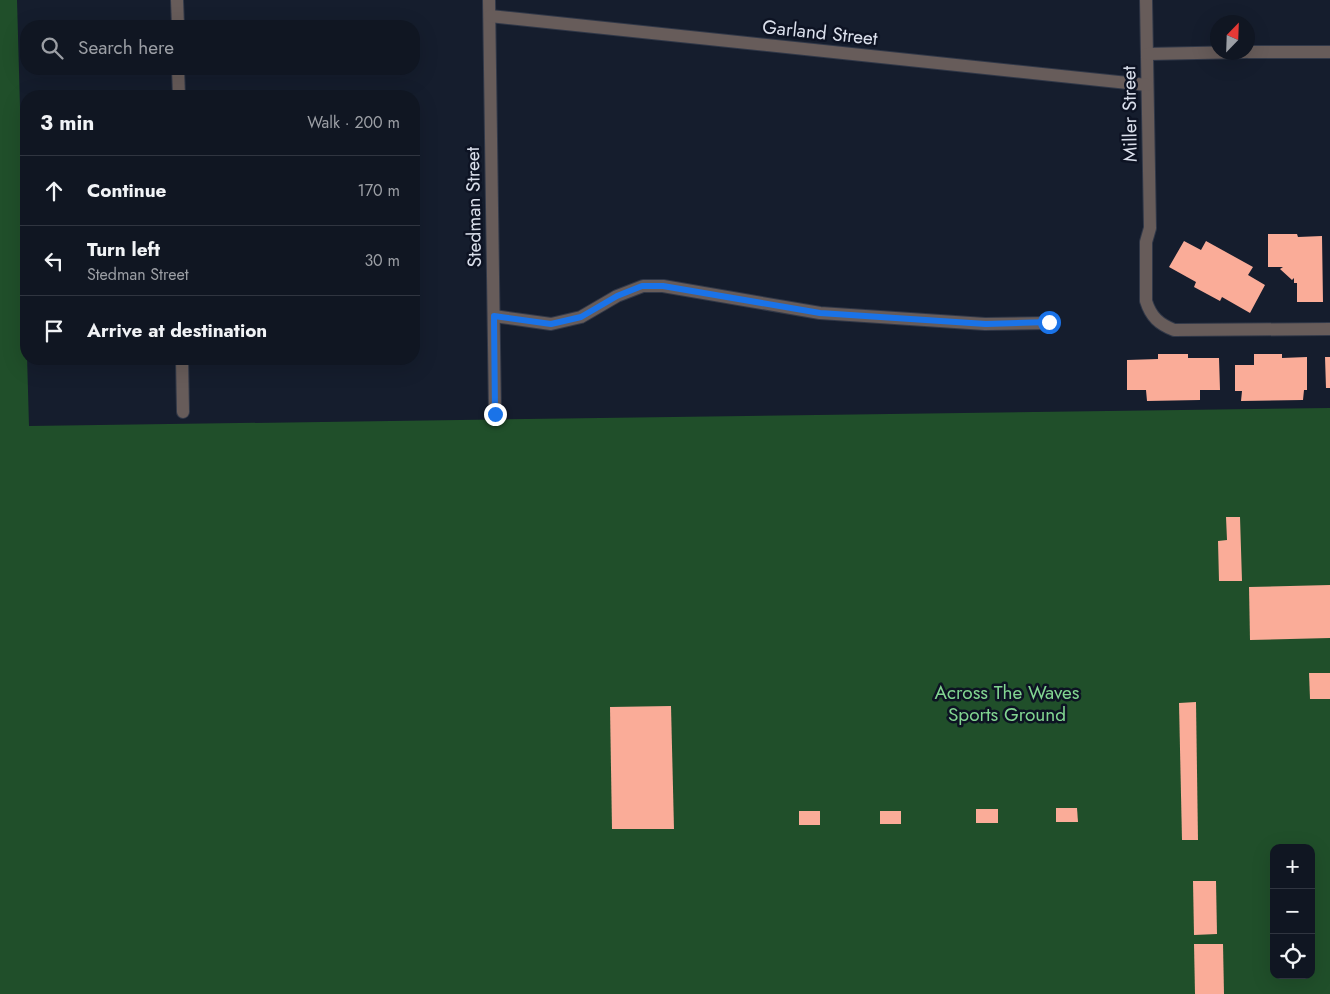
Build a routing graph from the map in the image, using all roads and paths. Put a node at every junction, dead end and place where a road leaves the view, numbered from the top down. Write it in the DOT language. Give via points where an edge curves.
graph roads {
  1 [pos="177,0"];
  2 [pos="489,0"];
  3 [pos="1146,0"];
  4 [pos="490,16"];
  5 [pos="178,20"];
  6 [pos="1255,52"];
  7 [pos="1330,52"];
  8 [pos="1210,53"];
  9 [pos="1147,54"];
  10 [pos="178,75"];
  11 [pos="1147,85"];
  12 [pos="179,90"];
  13 [pos="494,316"];
  14 [pos="1049,322"];
  15 [pos="1330,329"];
  16 [pos="182,365"];
  17 [pos="183,412"];
  18 [pos="495,414"];
  1 -- 5 [label="street"];
  2 -- 4 [label="street, Stedman Street"];
  3 -- 9 [label="street, Miller Street"];
  4 -- 11 [label="street, Garland Street"];
  4 -- 13 [label="street, Stedman Street"];
  6 -- 7 [label="street"];
  8 -- 9 [label="street"];
  9 -- 11 [label="street, Miller Street"];
  10 -- 12 [label="street"];
  11 -- 15 [label="street, Miller Street" via="1150,228 1146,242 1146,301 1153,317 1174,330"];
  13 -- 14 [label="street" via="551,324 581,317 642,286 663,286 820,313 986,324"];
  13 -- 18 [label="street, Stedman Street"];
  16 -- 17 [label="street"];
}
